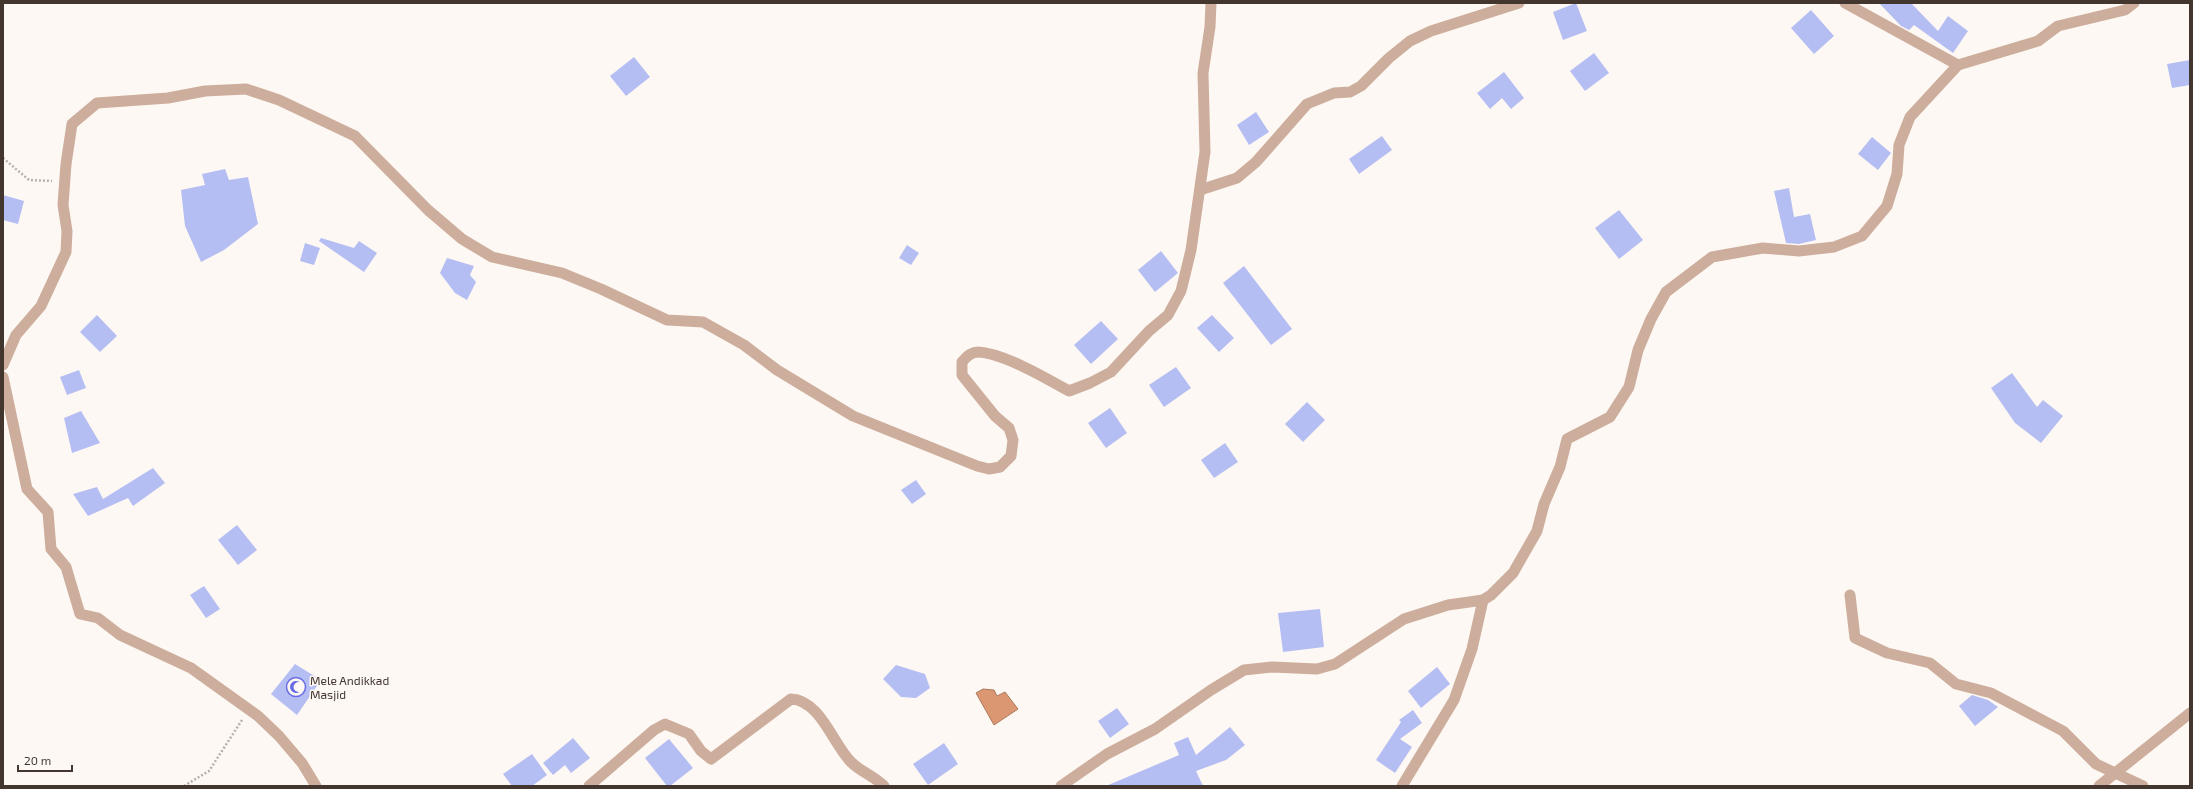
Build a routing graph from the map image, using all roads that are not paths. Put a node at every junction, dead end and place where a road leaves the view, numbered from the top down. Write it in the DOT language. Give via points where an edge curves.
graph roads {
  1 [pos="1211,3"];
  2 [pos="1519,3"];
  3 [pos="1845,3"];
  4 [pos="2134,3"];
  5 [pos="1958,65"];
  6 [pos="1200,190"];
  7 [pos="3,365"];
  8 [pos="3,377"];
  9 [pos="1850,595"];
  10 [pos="1483,600"];
  11 [pos="2190,713"];
  12 [pos="2116,773"];
  13 [pos="316,786"];
  14 [pos="589,786"];
  15 [pos="884,786"];
  16 [pos="1062,786"];
  17 [pos="1402,786"];
  18 [pos="2099,786"];
  19 [pos="2143,786"];
  1 -- 6 [label="street" via="1203,72 1205,152"];
  2 -- 6 [label="street" via="1431,31 1410,41 1361,86 1350,92 1334,93 1307,104 1256,162 1237,178"];
  3 -- 5 [label="street"];
  4 -- 5 [label="street" via="2125,10 2058,26 2038,41"];
  5 -- 10 [label="street" via="1910,118 1899,144 1897,174 1887,206 1862,236 1834,247 1799,251 1763,248 1712,257 1666,292 1638,350 1629,386 1610,417 1568,439 1537,531 1513,573"];
  6 -- 7 [label="street" via="1191,250 1181,291 1168,315 1110,372 1090,384 1069,391 1003,359 977,352 968,355 962,362 962,375 1008,428 1013,440 1011,456 1000,467 989,469 853,416 777,370 744,345 703,322 667,320 562,273 492,257 462,239 428,210 355,136 279,100 246,89 97,103 72,124 64,181 66,252 41,306 16,335"];
  8 -- 13 [label="street" via="27,489 48,512 51,549 66,567 80,614 98,618 120,635 190,668 248,710 279,736 302,762"];
  9 -- 12 [label="street" via="1855,638 1887,653 1930,663 1956,684 1991,693 2063,731 2096,764"];
  10 -- 16 [label="street" via="1448,605 1404,619 1335,664 1317,669 1272,667 1244,670 1155,729 1107,754"];
  10 -- 17 [label="street" via="1472,649 1454,700"];
  11 -- 12 [label="street"];
  12 -- 18 [label="street"];
  12 -- 19 [label="street"];
  14 -- 15 [label="street" via="654,730 665,724 689,734 701,751 711,759 791,699 800,700 820,717 851,762"];
}
